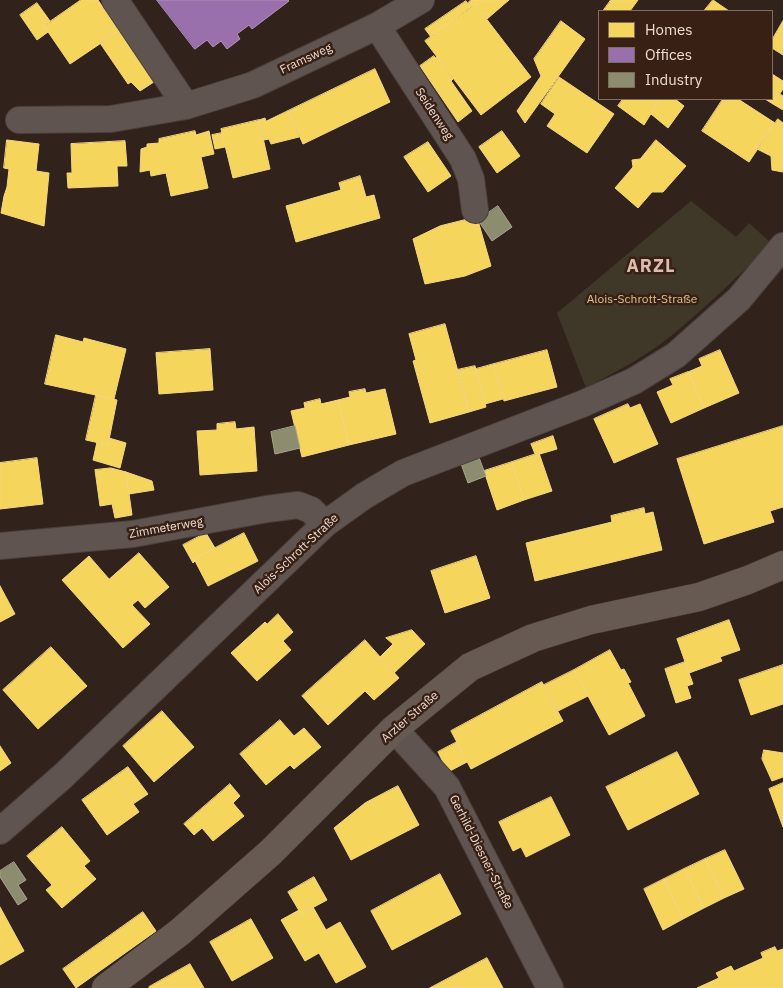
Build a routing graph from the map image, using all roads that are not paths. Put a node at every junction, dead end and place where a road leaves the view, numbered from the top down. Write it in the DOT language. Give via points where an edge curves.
graph roads {
  1 [pos="115,0"];
  2 [pos="421,0"];
  3 [pos="377,26"];
  4 [pos="186,106"];
  5 [pos="19,120"];
  6 [pos="475,210"];
  7 [pos="783,246"];
  8 [pos="325,524"];
  9 [pos="0,546"];
  10 [pos="783,565"];
  11 [pos="394,728"];
  12 [pos="0,831"];
  13 [pos="106,988"];
  14 [pos="550,988"];
  1 -- 4 [label="street"];
  2 -- 3 [label="street, Framsweg"];
  3 -- 4 [label="street, Framsweg" via="253,85"];
  3 -- 6 [label="street, Seidenweg" via="463,160 471,179"];
  4 -- 5 [label="street, Framsweg" via="111,119"];
  7 -- 8 [label="street, Alois-Schrott-Straße" via="739,299 676,356 643,376 582,404 403,474 364,496"];
  8 -- 9 [label="street, Zimmeterweg" via="311,510 298,505 133,534"];
  8 -- 12 [label="street, Alois-Schrott-Straße" via="63,776"];
  10 -- 11 [label="main road, Arzler Straße" via="698,596 591,620 533,638 470,667"];
  11 -- 13 [label="main road, Arzler Straße" via="276,848 180,932"];
  11 -- 14 [label="street, Gerhild-Diesner-Straße" via="447,787"];
}
